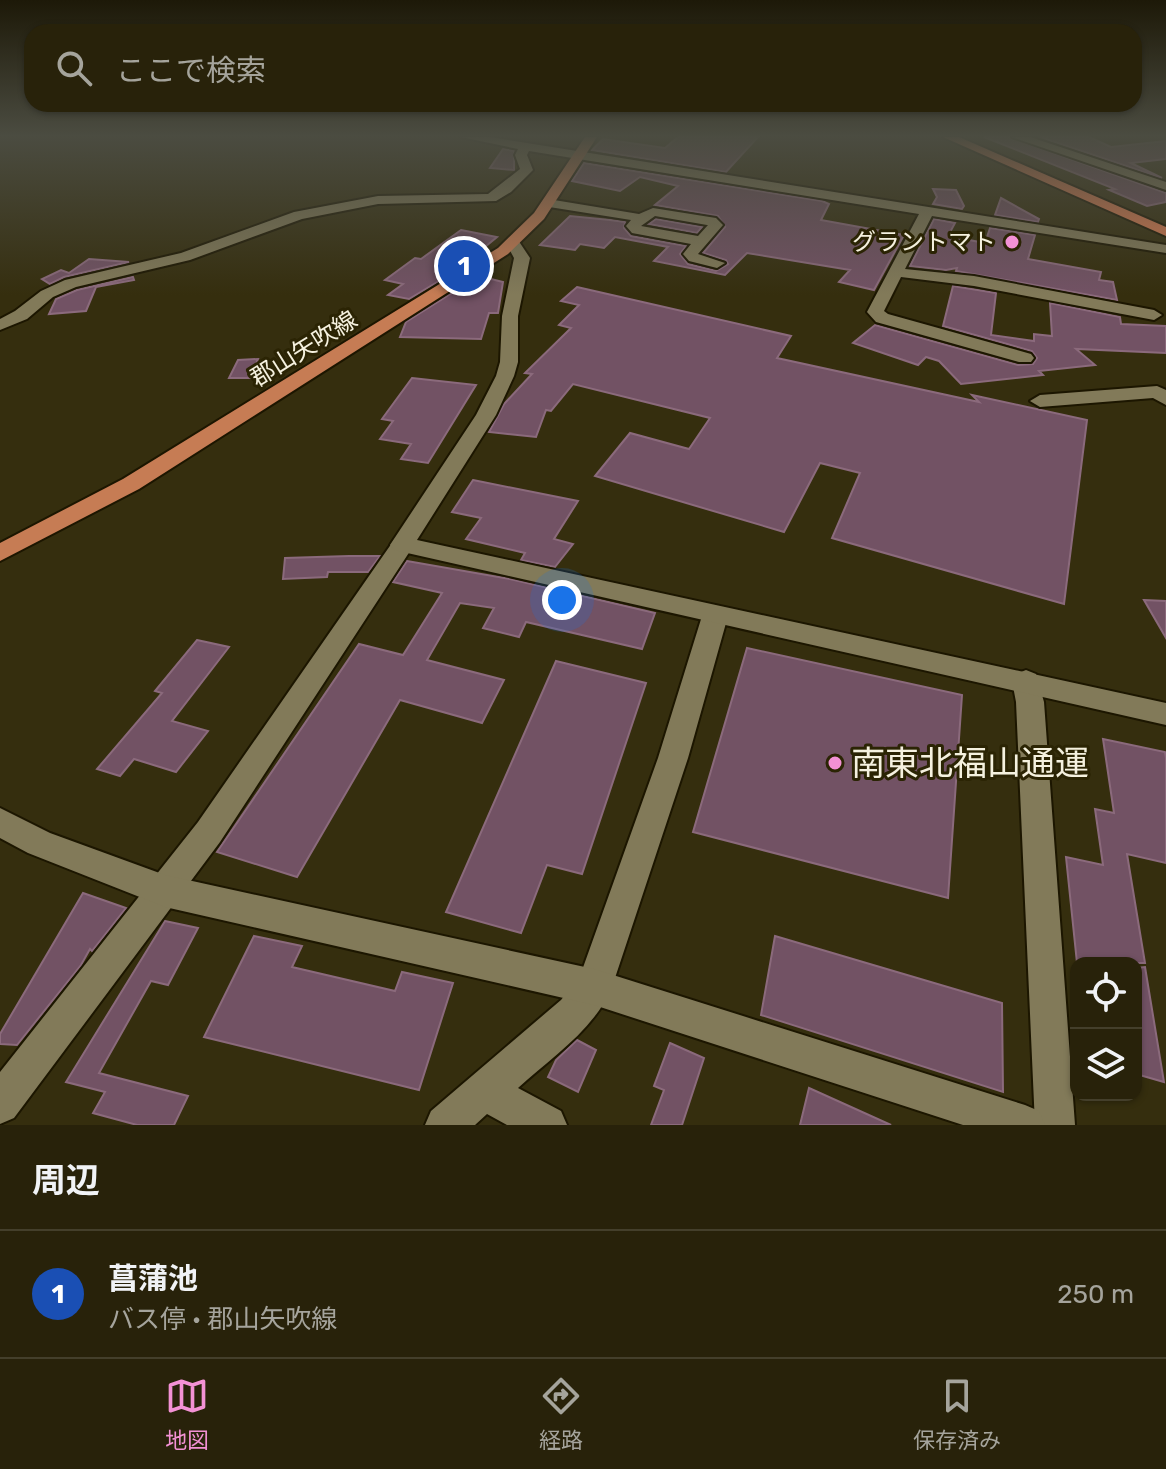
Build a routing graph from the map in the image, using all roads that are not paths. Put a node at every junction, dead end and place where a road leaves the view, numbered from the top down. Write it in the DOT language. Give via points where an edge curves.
graph roads {
  1 [pos="503,190"];
  2 [pos="557,190"];
  3 [pos="788,190"];
  4 [pos="1069,190"];
  5 [pos="1086,190"];
  6 [pos="548,203"];
  7 [pos="927,211"];
  8 [pos="641,218"];
  9 [pos="1166,224"];
  10 [pos="1166,232"];
  11 [pos="700,241"];
  12 [pos="513,243"];
  13 [pos="1166,249"];
  14 [pos="717,263"];
  15 [pos="894,272"];
  16 [pos="1154,315"];
  17 [pos="0,325"];
  18 [pos="1025,358"];
  19 [pos="1166,399"];
  20 [pos="1040,401"];
  21 [pos="402,545"];
  22 [pos="0,553"];
  23 [pos="715,616"];
  24 [pos="1026,681"];
  25 [pos="1166,714"];
  26 [pos="0,822"];
  27 [pos="165,891"];
  28 [pos="594,987"];
  29 [pos="482,1090"];
  30 [pos="0,1104"];
  31 [pos="445,1125"];
  32 [pos="547,1125"];
  33 [pos="1025,1125"];
  34 [pos="1055,1125"];
  1 -- 17 [label="street" via="494,197 378,200 318,210 185,257 71,283"];
  2 -- 6 [label="main road, 郡山矢吹線"];
  3 -- 7 [label="street"];
  4 -- 10 [label="highway"];
  5 -- 9 [label="highway"];
  6 -- 8 [label="street"];
  6 -- 12 [label="main road, 郡山矢吹線"];
  7 -- 13 [label="street"];
  7 -- 15 [label="street"];
  8 -- 11 [label="street" via="633,226 637,230"];
  8 -- 11 [label="street" via="653,212 711,221 716,225"];
  11 -- 14 [label="street" via="690,254"];
  12 -- 21 [label="street" via="522,258 505,376 486,415"];
  12 -- 22 [label="main road, 郡山矢吹線" via="131,484"];
  15 -- 16 [label="street" via="974,281"];
  15 -- 18 [label="street" via="875,312 882,318"];
  19 -- 20 [label="street" via="1157,392"];
  21 -- 23 [label="street"];
  21 -- 27 [label="street"];
  23 -- 24 [label="street"];
  23 -- 28 [label="street" via="673,758"];
  24 -- 25 [label="street"];
  24 -- 34 [label="street"];
  26 -- 27 [label="street" via="39,843"];
  27 -- 28 [label="street"];
  27 -- 30 [label="street"];
  28 -- 29 [label="street" via="574,1013"];
  28 -- 33 [label="street"];
  29 -- 31 [label="street"];
  29 -- 32 [label="street"];
}
